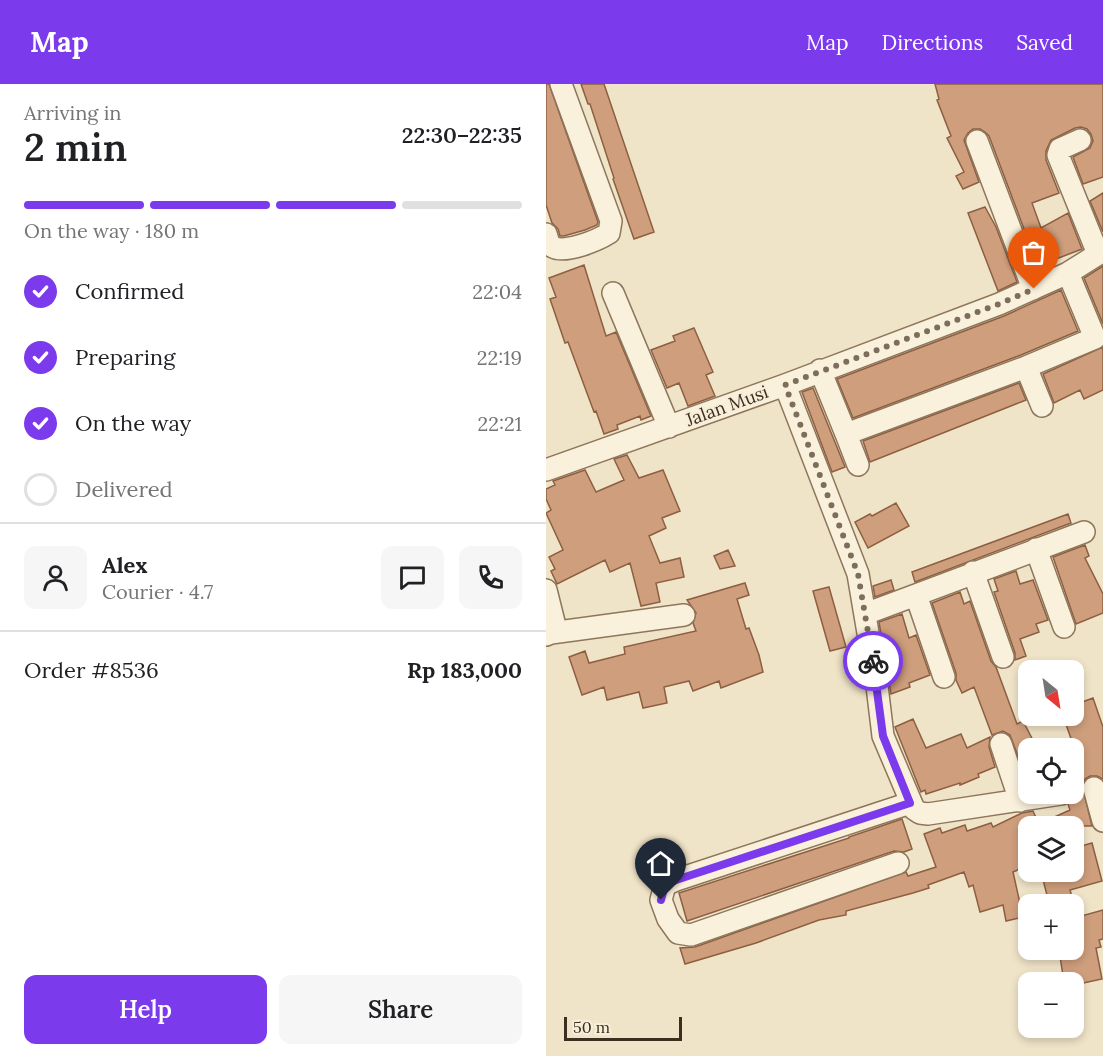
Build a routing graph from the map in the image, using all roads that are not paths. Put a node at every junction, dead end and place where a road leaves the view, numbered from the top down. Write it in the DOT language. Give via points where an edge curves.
graph roads {
  1 [pos="561,84"];
  2 [pos="1080,140"];
  3 [pos="977,141"];
  4 [pos="546,234"];
  5 [pos="1101,253"];
  6 [pos="1068,273"];
  7 [pos="1034,289"];
  8 [pos="613,292"];
  9 [pos="1100,343"];
  10 [pos="1026,367"];
  11 [pos="820,370"];
  12 [pos="785,385"];
  13 [pos="1042,406"];
  14 [pos="669,427"];
  15 [pos="846,434"];
  16 [pos="858,465"];
  17 [pos="546,470"];
  18 [pos="1084,532"];
  19 [pos="1036,549"];
  20 [pos="973,572"];
  21 [pos="546,591"];
  22 [pos="916,595"];
  23 [pos="865,614"];
  24 [pos="684,615"];
  25 [pos="1064,627"];
  26 [pos="548,634"];
  27 [pos="1003,657"];
  28 [pos="944,677"];
  29 [pos="1001,744"];
  30 [pos="1090,788"];
  31 [pos="1018,795"];
  32 [pos="1018,801"];
  33 [pos="910,803"];
  34 [pos="1103,821"];
  35 [pos="898,863"];
  1 -- 4 [label="street" via="611,221 609,233 604,236 563,249 550,245"];
  2 -- 5 [label="street" via="1060,148 1058,155"];
  3 -- 7 [label="street"];
  5 -- 6 [label="street, Jalan Musi"];
  6 -- 7 [label="street, Jalan Musi"];
  6 -- 9 [label="street"];
  7 -- 11 [label="street, Jalan Musi"];
  8 -- 14 [label="street"];
  9 -- 10 [label="street"];
  10 -- 13 [label="street"];
  10 -- 15 [label="street"];
  11 -- 12 [label="street, Jalan Musi"];
  11 -- 15 [label="street"];
  12 -- 14 [label="street, Jalan Musi"];
  12 -- 23 [label="street" via="858,574"];
  14 -- 17 [label="street, Jalan Musi"];
  15 -- 16 [label="street"];
  18 -- 19 [label="street"];
  19 -- 20 [label="street"];
  19 -- 25 [label="street"];
  20 -- 22 [label="street"];
  20 -- 27 [label="street"];
  21 -- 26 [label="street" via="554,622"];
  22 -- 23 [label="street"];
  22 -- 28 [label="street"];
  23 -- 33 [label="street" via="883,736"];
  24 -- 26 [label="street"];
  29 -- 31 [label="street"];
  30 -- 34 [label="street"];
  32 -- 33 [label="street" via="928,814 920,813"];
  33 -- 35 [label="street" via="676,880 665,885 661,900 678,933 691,935"];
}
